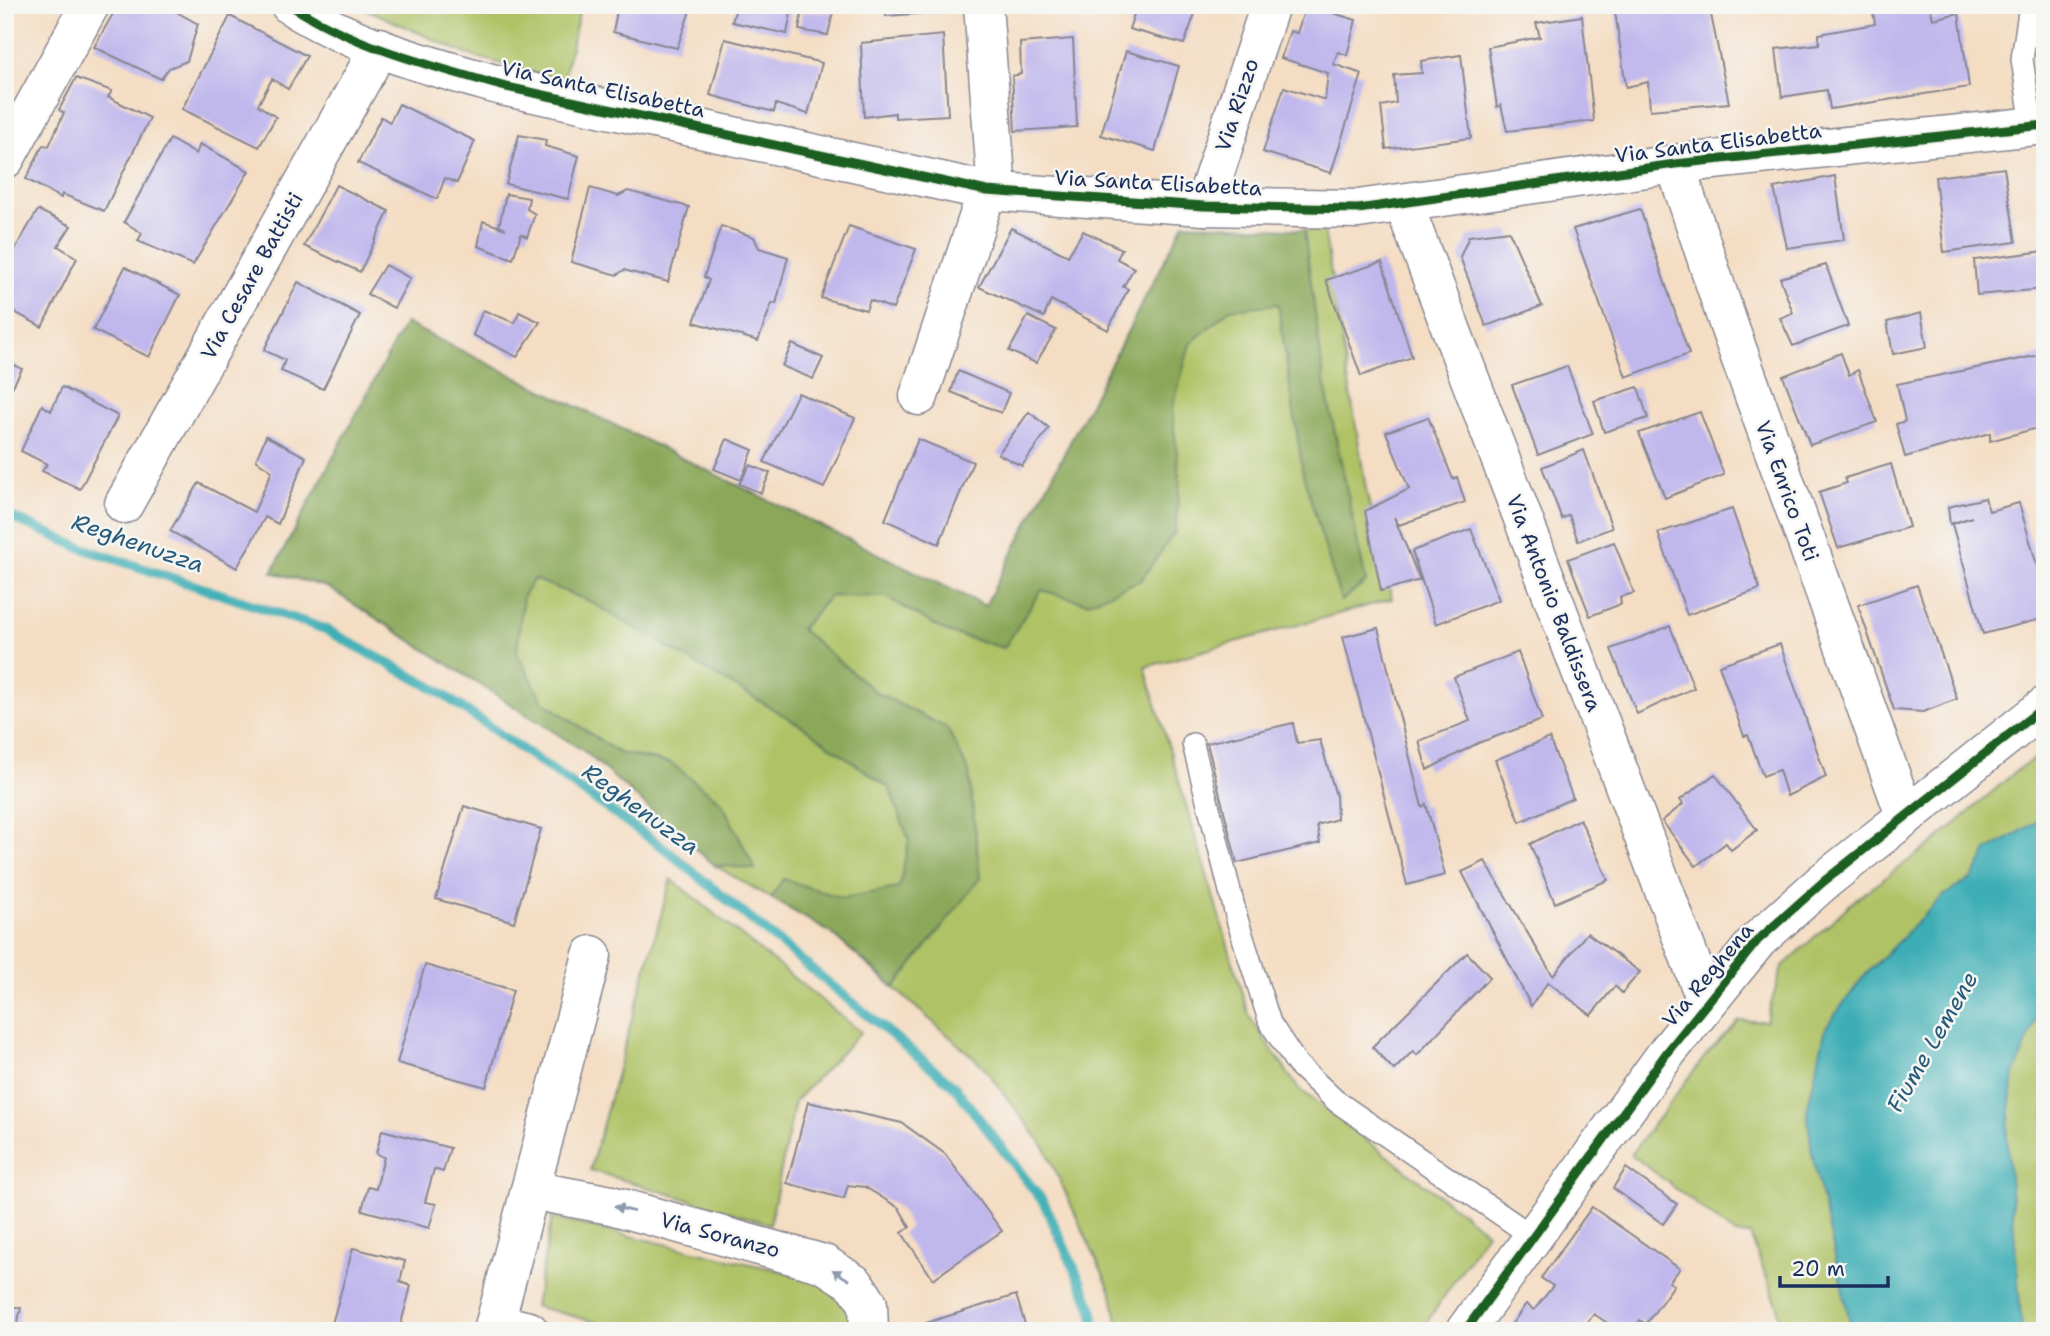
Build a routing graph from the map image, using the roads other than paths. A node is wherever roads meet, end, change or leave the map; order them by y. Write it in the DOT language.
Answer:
graph roads {
  1 [pos="90,5"];
  2 [pos="290,5"];
  3 [pos="983,5"];
  4 [pos="1270,5"];
  5 [pos="2030,5"];
  6 [pos="380,47"];
  7 [pos="2038,125"];
  8 [pos="5,159"];
  9 [pos="1675,164"];
  10 [pos="992,191"];
  11 [pos="1405,205"];
  12 [pos="1204,206"];
  13 [pos="919,396"];
  14 [pos="124,504"];
  15 [pos="2045,706"];
  16 [pos="1193,744"];
  17 [pos="1905,815"];
  18 [pos="592,955"];
  19 [pos="1706,1001"];
  20 [pos="530,1189"];
  21 [pos="1532,1236"];
  22 [pos="506,1328"];
  23 [pos="869,1331"];
  24 [pos="1465,1331"];
  1 -- 8 [label="street"];
  2 -- 6 [label="street, Via Santa Elisabetta"];
  3 -- 10 [label="street"];
  4 -- 12 [label="street, Via Rizzo"];
  5 -- 7 [label="lane"];
  6 -- 10 [label="street, Via Santa Elisabetta"];
  6 -- 14 [label="street, Via Cesare Battisti"];
  7 -- 9 [label="street, Via Santa Elisabetta"];
  9 -- 11 [label="street, Via Santa Elisabetta"];
  9 -- 17 [label="street, Via Enrico Toti"];
  10 -- 12 [label="street, Via Santa Elisabetta"];
  10 -- 13 [label="street"];
  11 -- 12 [label="street, Via Santa Elisabetta"];
  11 -- 19 [label="street, Via Antonio Baldissera"];
  15 -- 17 [label="street, Via Reghena"];
  16 -- 21 [label="lane"];
  17 -- 19 [label="street, Via Reghena"];
  18 -- 20 [label="street"];
  19 -- 21 [label="street, Via Reghena"];
  20 -- 22 [label="street"];
  23 -- 20 [label="street, Via Soranzo, one-way"];
  21 -- 24 [label="street, Via Reghena"];
}
